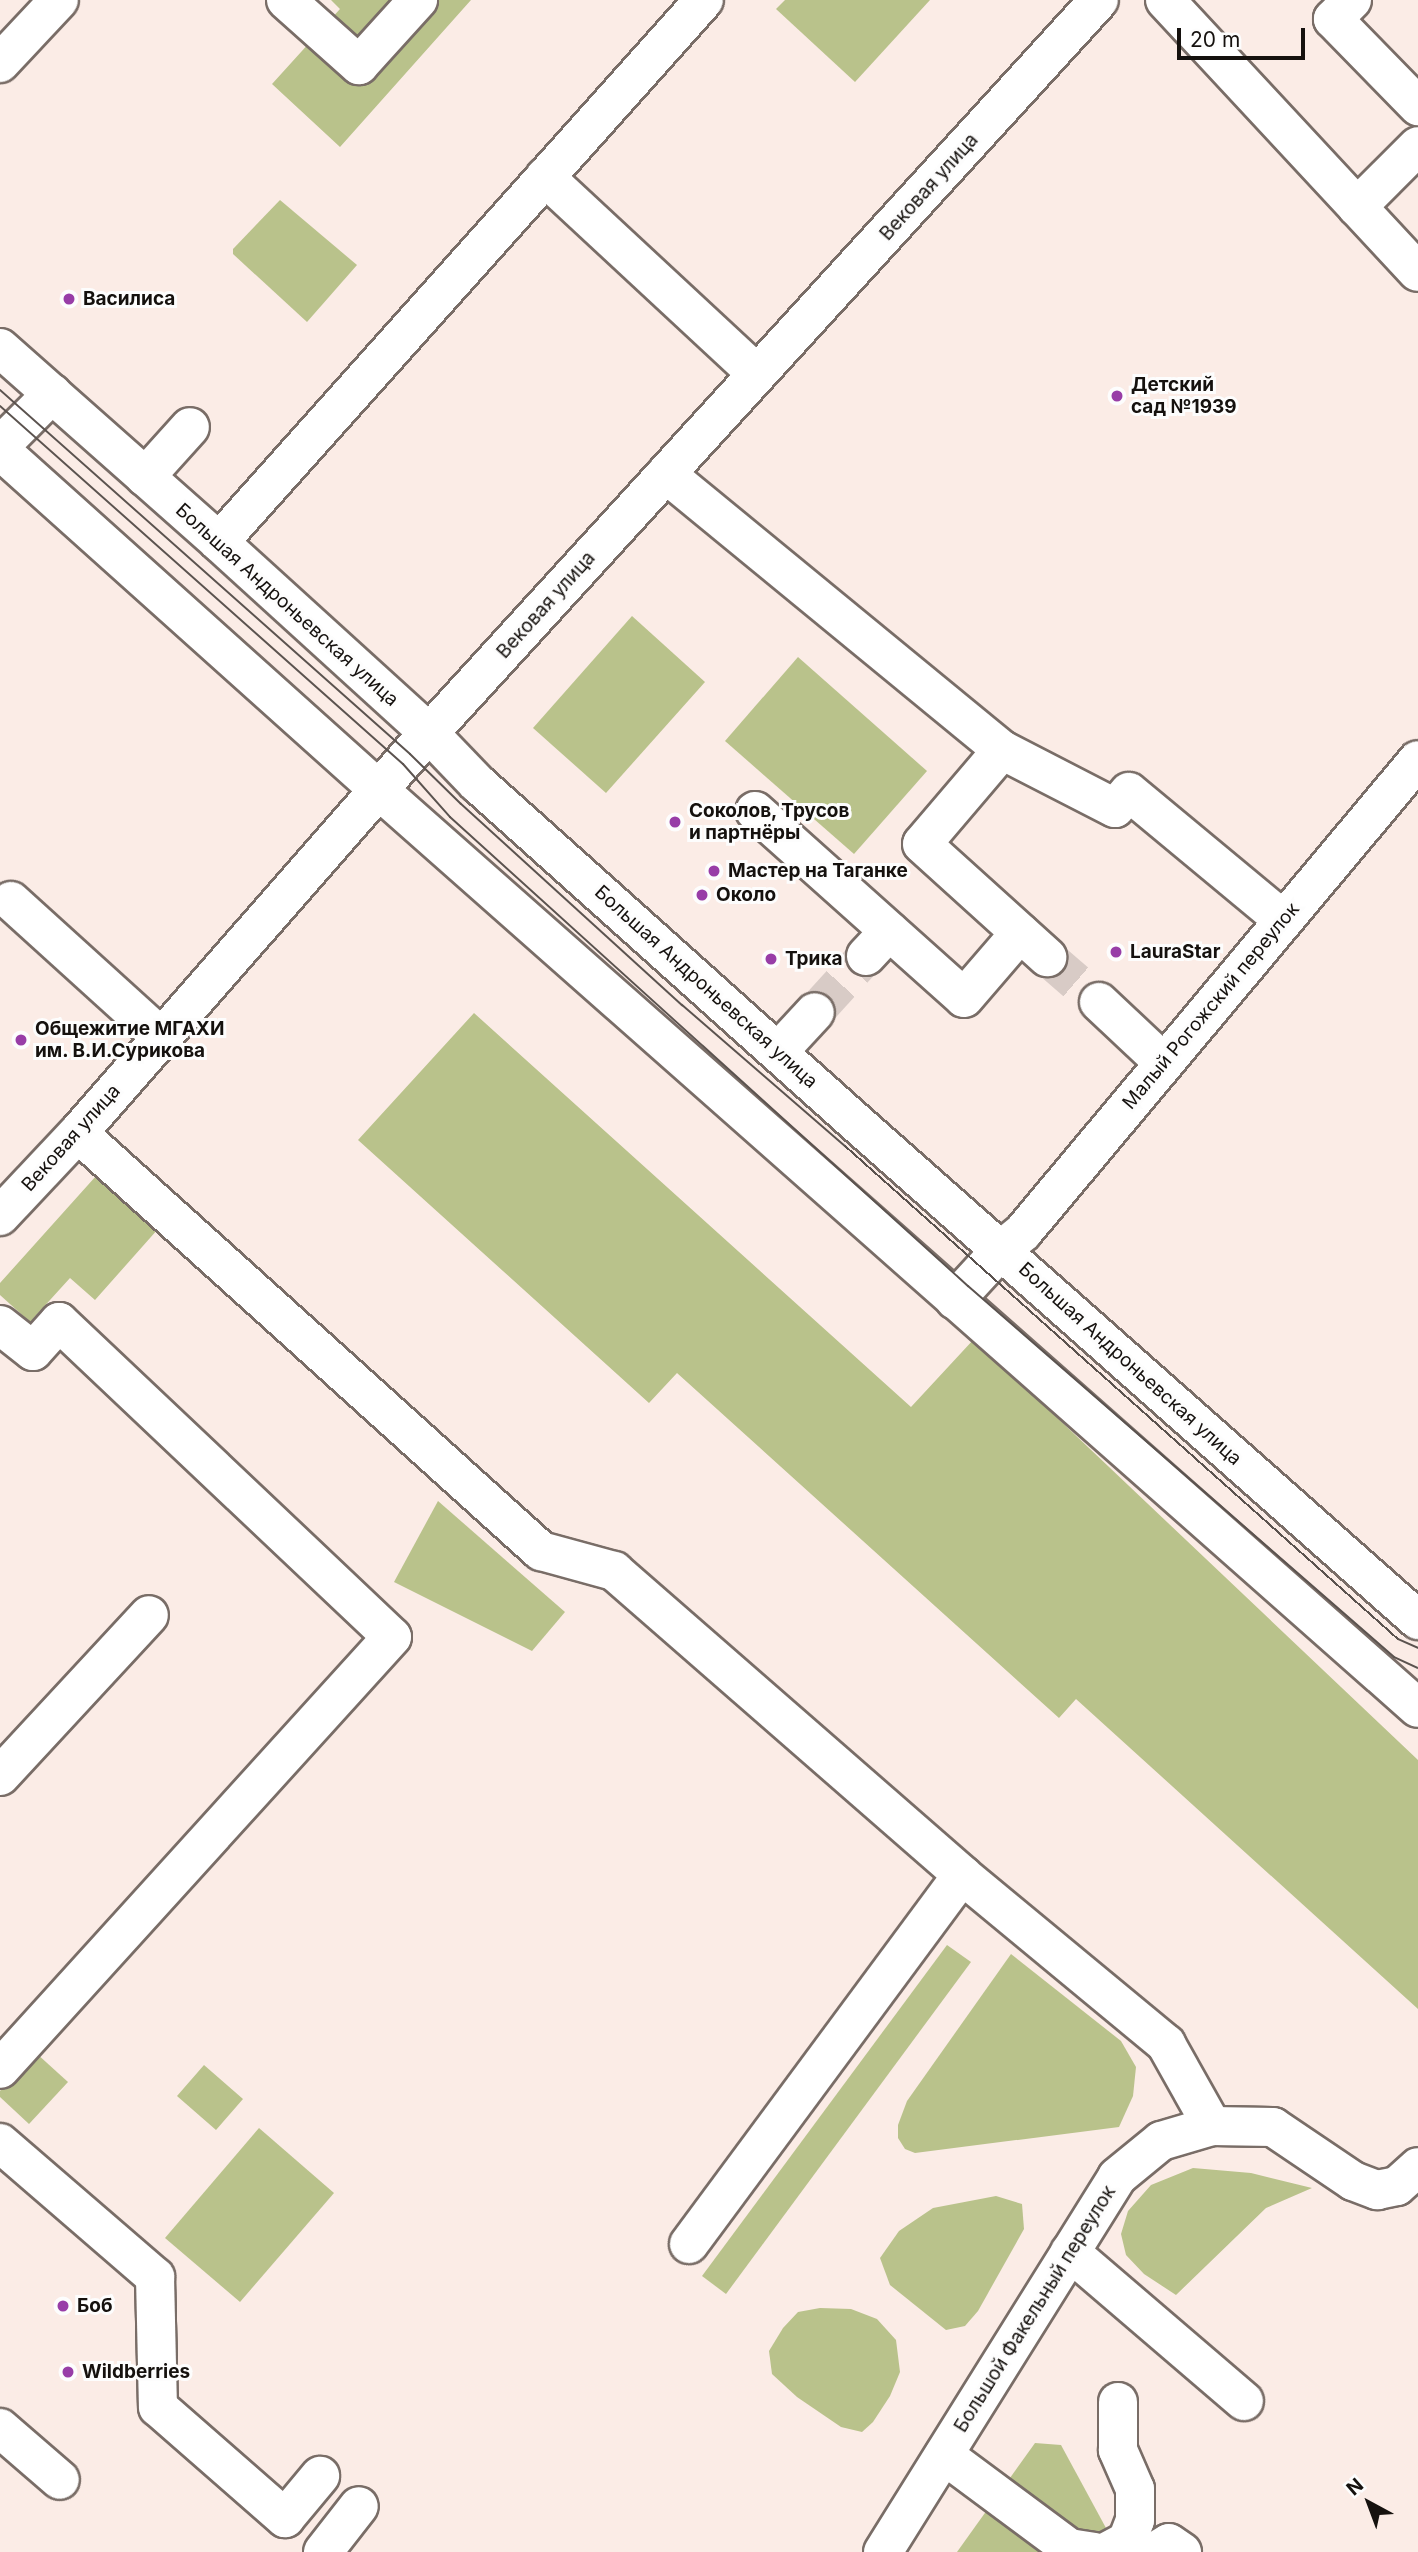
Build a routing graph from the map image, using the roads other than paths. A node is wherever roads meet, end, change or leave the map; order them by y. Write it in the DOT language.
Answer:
graph roads {
  1 [pos="60,0"];
  2 [pos="286,0"];
  3 [pos="418,0"];
  4 [pos="704,0"];
  5 [pos="1099,0"];
  6 [pos="1165,0"];
  7 [pos="1352,0"];
  8 [pos="0,63"];
  9 [pos="1418,106"];
  10 [pos="1418,146"];
  11 [pos="545,177"];
  12 [pos="1357,207"];
  13 [pos="1418,272"];
  14 [pos="0,348"];
  15 [pos="757,374"];
  16 [pos="52,394"];
  17 [pos="190,427"];
  18 [pos="0,448"];
  19 [pos="666,474"];
  20 [pos="145,477"];
  21 [pos="219,542"];
  22 [pos="429,733"];
  23 [pos="1002,750"];
  24 [pos="1418,760"];
  25 [pos="380,790"];
  26 [pos="755,811"];
  27 [pos="11,901"];
  28 [pos="1283,920"];
  29 [pos="1099,1002"];
  30 [pos="815,1012"];
  31 [pos="160,1036"];
  32 [pos="778,1052"];
  33 [pos="1163,1062"];
  34 [pos="78,1133"];
  35 [pos="0,1216"];
  36 [pos="1001,1250"];
  37 [pos="955,1300"];
  38 [pos="0,1325"];
  39 [pos="149,1615"];
  40 [pos="1418,1620"];
  41 [pos="1418,1708"];
  42 [pos="0,1776"];
  43 [pos="962,1875"];
  44 [pos="0,2069"];
  45 [pos="1212,2126"];
  46 [pos="0,2143"];
  47 [pos="1418,2167"];
  48 [pos="689,2244"];
  49 [pos="1070,2252"];
  50 [pos="1244,2401"];
  51 [pos="1118,2402"];
  52 [pos="0,2428"];
  53 [pos="944,2455"];
  54 [pos="320,2476"];
  55 [pos="60,2480"];
  56 [pos="359,2506"];
  57 [pos="1125,2550"];
  58 [pos="323,2552"];
  59 [pos="883,2552"];
  60 [pos="1182,2552"];
  1 -- 8 [label="street"];
  2 -- 3 [label="street"];
  4 -- 11 [label="street"];
  5 -- 15 [label="street, Вековая улица"];
  6 -- 12 [label="street"];
  7 -- 9 [label="street"];
  10 -- 12 [label="street"];
  11 -- 15 [label="street"];
  11 -- 21 [label="street"];
  12 -- 13 [label="street"];
  14 -- 16 [label="street, Большая Андроньевская улица"];
  15 -- 19 [label="street, Вековая улица"];
  16 -- 18 [label="street"];
  16 -- 20 [label="street, Большая Андроньевская улица"];
  17 -- 20 [label="street"];
  18 -- 25 [label="street"];
  19 -- 22 [label="street, Вековая улица"];
  19 -- 23 [label="street"];
  20 -- 21 [label="street, Большая Андроньевская улица"];
  21 -- 22 [label="street, Большая Андроньевская улица"];
  22 -- 25 [label="street, Вековая улица"];
  22 -- 32 [label="street, Большая Андроньевская улица"];
  23 -- 26 [label="street"];
  23 -- 28 [label="street"];
  24 -- 28 [label="street, Малый Рогожский переулок"];
  25 -- 31 [label="street, Вековая улица"];
  25 -- 37 [label="street"];
  27 -- 31 [label="street"];
  28 -- 33 [label="street, Малый Рогожский переулок"];
  29 -- 33 [label="street"];
  30 -- 32 [label="street"];
  31 -- 34 [label="street, Вековая улица"];
  32 -- 36 [label="street, Большая Андроньевская улица"];
  33 -- 36 [label="street, Малый Рогожский переулок"];
  34 -- 35 [label="street, Вековая улица"];
  34 -- 43 [label="street"];
  36 -- 37 [label="street, Малый Рогожский переулок"];
  36 -- 40 [label="street, Большая Андроньевская улица"];
  37 -- 41 [label="street"];
  38 -- 44 [label="street"];
  39 -- 42 [label="street"];
  43 -- 45 [label="street"];
  43 -- 48 [label="street"];
  45 -- 47 [label="street, Большой Факельный переулок"];
  45 -- 49 [label="street, Большой Факельный переулок"];
  46 -- 54 [label="street"];
  49 -- 50 [label="street"];
  49 -- 53 [label="street, Большой Факельный переулок"];
  51 -- 57 [label="street"];
  52 -- 55 [label="street"];
  53 -- 57 [label="street"];
  53 -- 59 [label="street, Большой Факельный переулок"];
  56 -- 58 [label="street"];
  57 -- 60 [label="street"];
}
